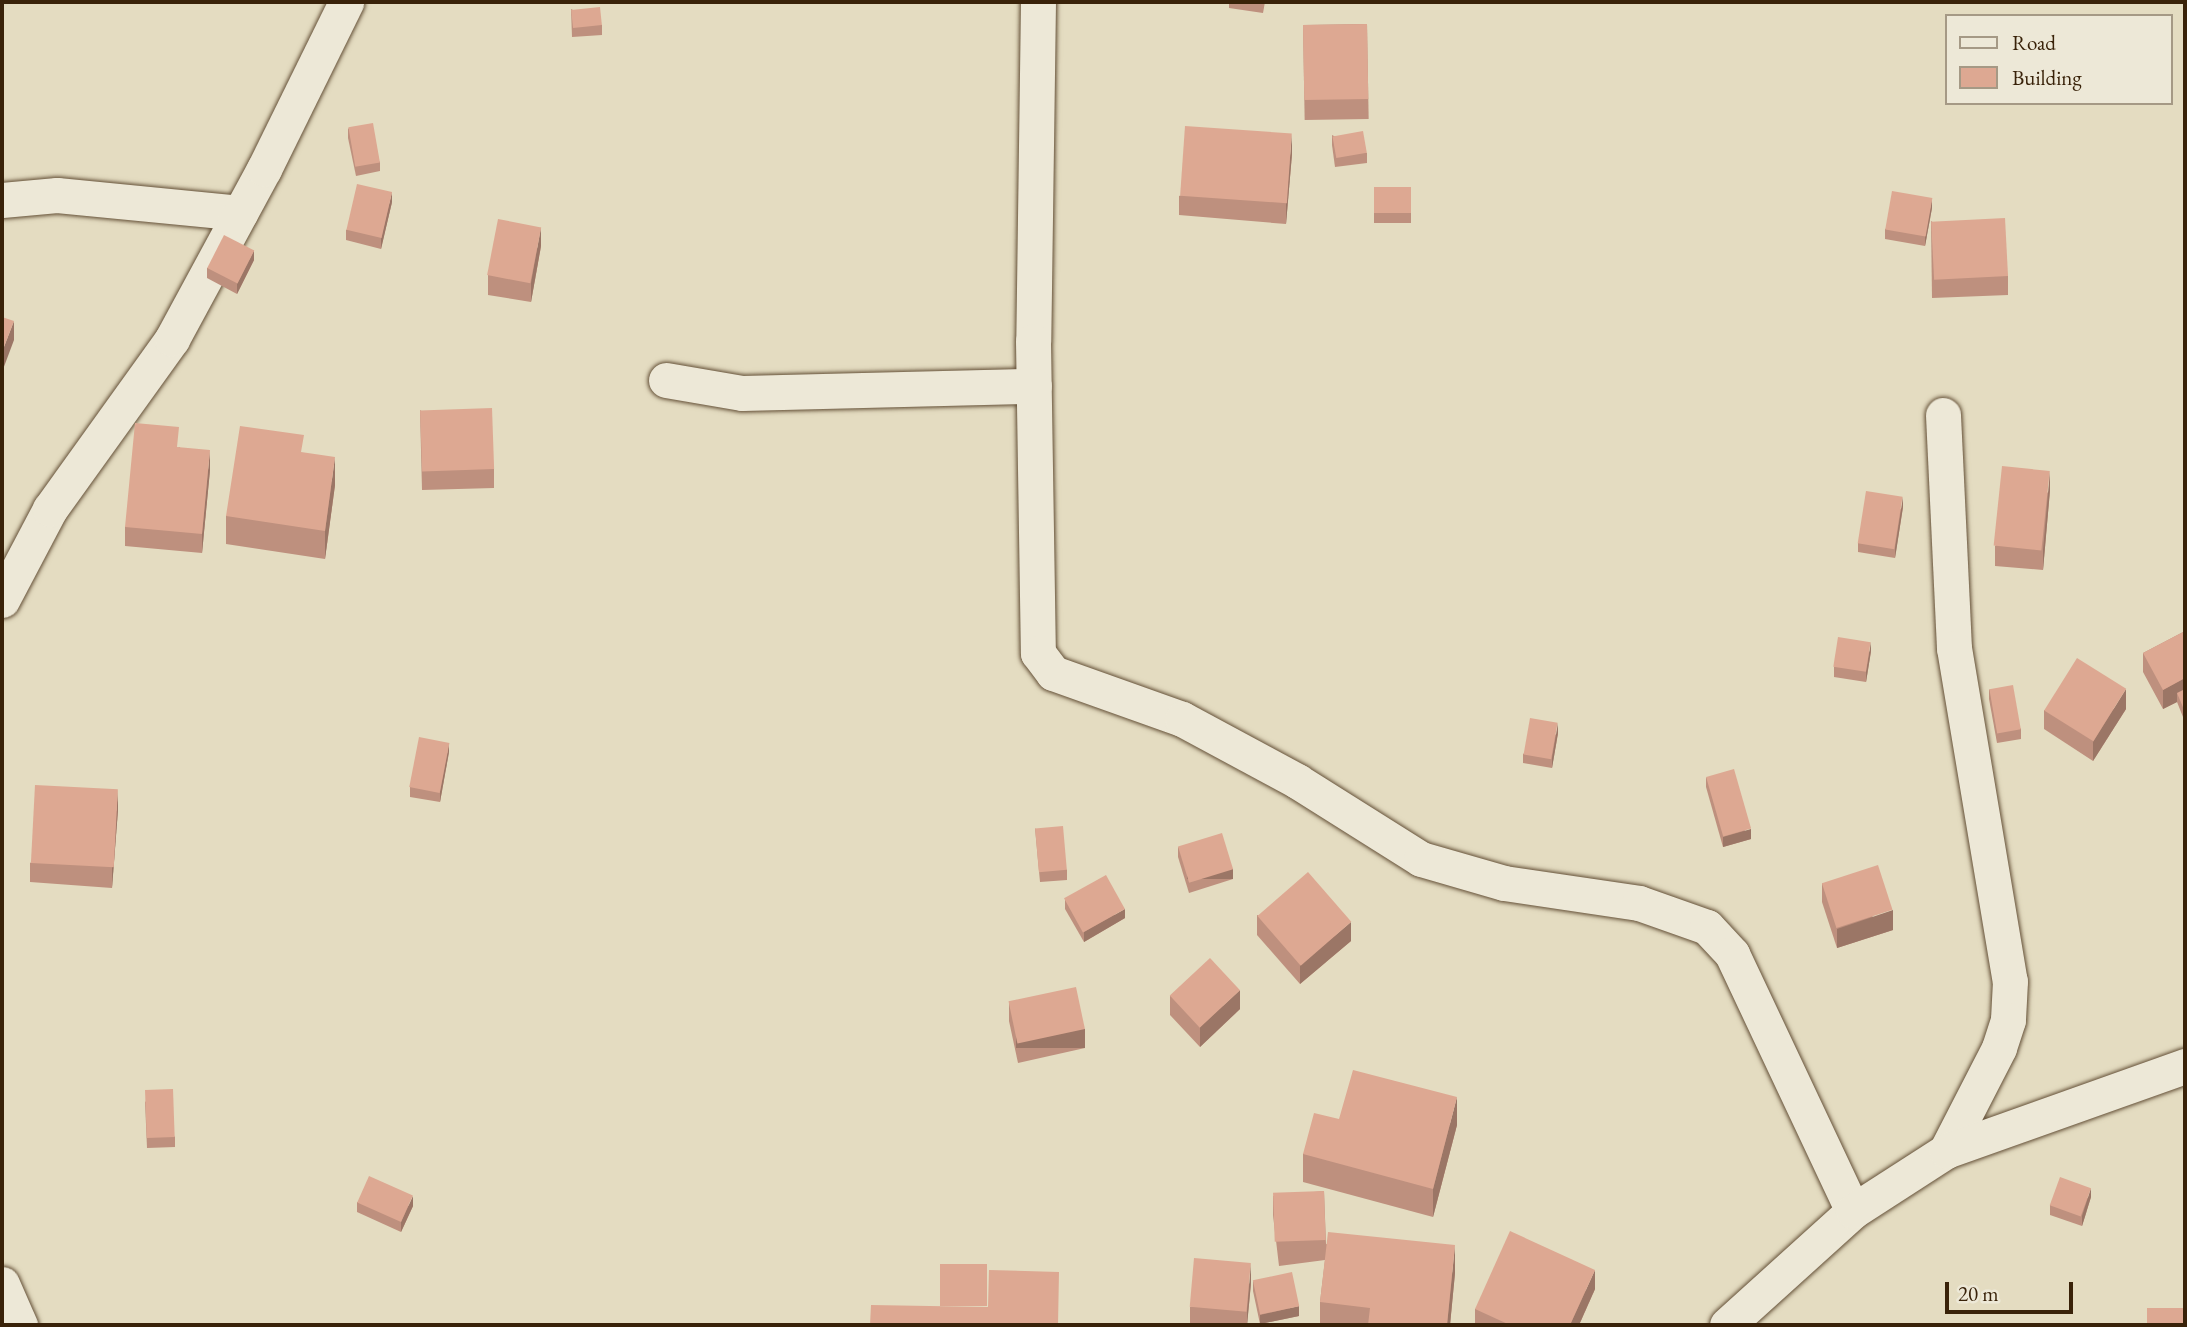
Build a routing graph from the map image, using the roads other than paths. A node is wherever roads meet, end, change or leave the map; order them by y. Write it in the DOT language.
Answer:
graph roads {
  1 [pos="346,2"];
  2 [pos="1038,2"];
  3 [pos="2,200"];
  4 [pos="240,213"];
  5 [pos="666,380"];
  6 [pos="1034,386"];
  7 [pos="1943,415"];
  8 [pos="2,600"];
  9 [pos="2185,1066"];
  10 [pos="1946,1151"];
  11 [pos="1853,1210"];
  12 [pos="2,1284"];
  13 [pos="20,1325"];
  14 [pos="1727,1325"];
  1 -- 4 [label="street"];
  2 -- 6 [label="street"];
  3 -- 4 [label="street"];
  4 -- 8 [label="street"];
  5 -- 6 [label="street"];
  6 -- 11 [label="street"];
  7 -- 10 [label="street"];
  9 -- 10 [label="street"];
  10 -- 11 [label="street"];
  11 -- 14 [label="street"];
  12 -- 13 [label="street"];
}
